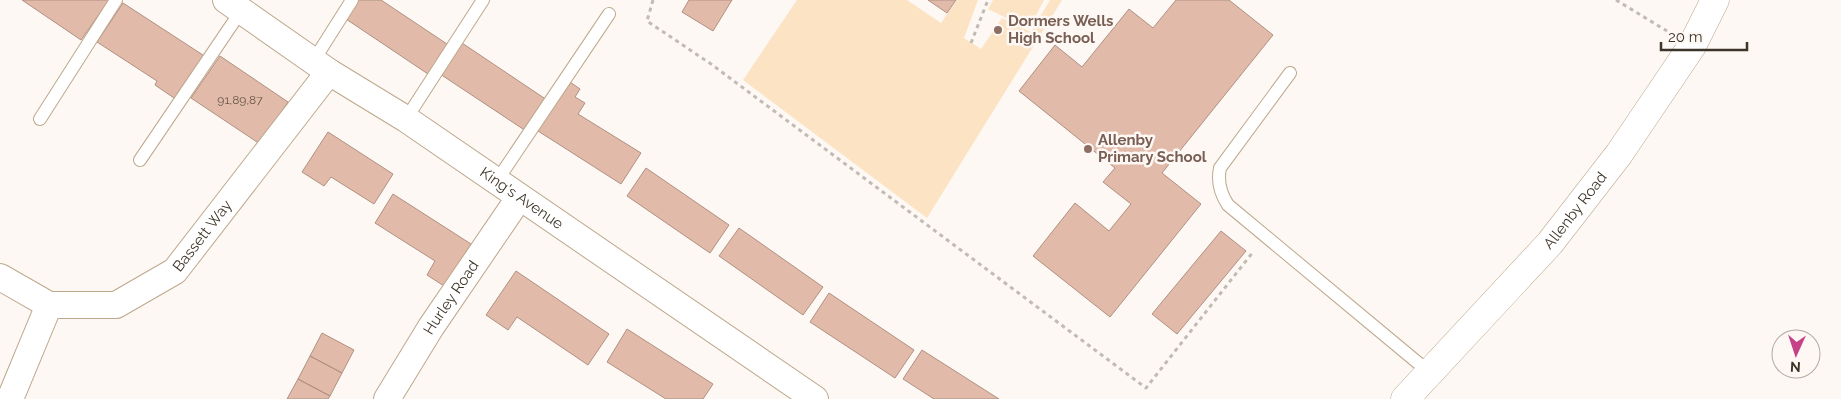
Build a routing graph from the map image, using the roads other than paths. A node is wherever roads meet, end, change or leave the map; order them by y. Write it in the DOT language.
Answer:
graph roads {
  1 [pos="116,0"];
  2 [pos="352,0"];
  3 [pos="483,0"];
  4 [pos="1715,0"];
  5 [pos="233,6"];
  6 [pos="609,14"];
  7 [pos="321,66"];
  8 [pos="1290,73"];
  9 [pos="40,119"];
  10 [pos="406,119"];
  11 [pos="140,160"];
  12 [pos="496,182"];
  13 [pos="519,198"];
  14 [pos="0,277"];
  15 [pos="49,305"];
  16 [pos="1429,372"];
  17 [pos="10,399"];
  18 [pos="386,399"];
  19 [pos="815,399"];
  20 [pos="1405,399"];
  1 -- 9 [label="lane"];
  2 -- 7 [label="lane"];
  3 -- 10 [label="lane"];
  4 -- 16 [label="street, Allenby Road"];
  5 -- 7 [label="street, King's Avenue"];
  5 -- 11 [label="lane"];
  6 -- 12 [label="lane"];
  7 -- 10 [label="street, King's Avenue"];
  7 -- 15 [label="street, Bassett Way"];
  8 -- 16 [label="lane"];
  10 -- 12 [label="street, King's Avenue"];
  12 -- 13 [label="street, King's Avenue"];
  13 -- 18 [label="street, Hurley Road"];
  13 -- 19 [label="street, King's Avenue"];
  14 -- 15 [label="street, Bassett Way"];
  15 -- 17 [label="street"];
  16 -- 20 [label="street, Allenby Road"];
}
